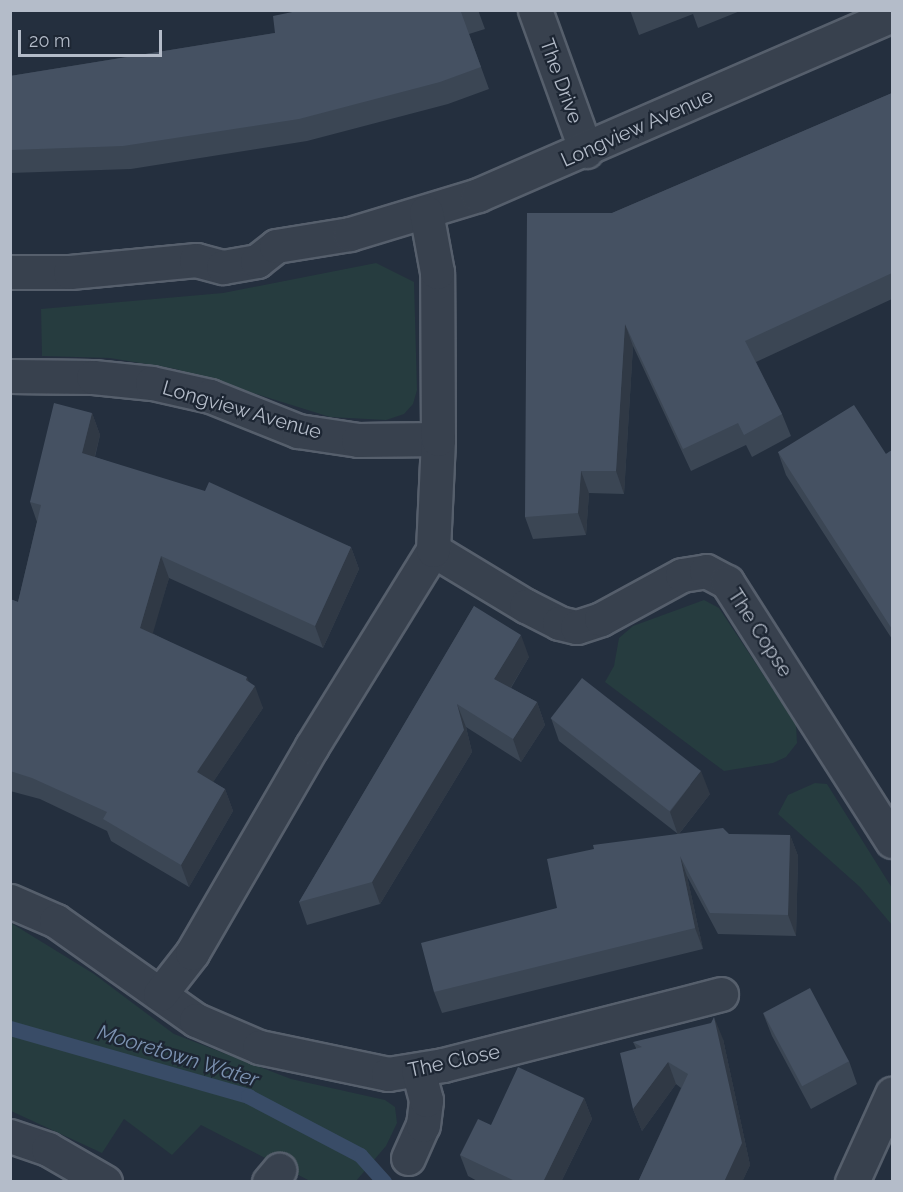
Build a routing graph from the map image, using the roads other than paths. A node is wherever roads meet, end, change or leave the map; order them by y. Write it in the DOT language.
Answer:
graph roads {
  1 [pos="535,10"];
  2 [pos="892,15"];
  3 [pos="586,151"];
  4 [pos="426,212"];
  5 [pos="10,272"];
  6 [pos="10,376"];
  7 [pos="438,439"];
  8 [pos="433,550"];
  9 [pos="892,841"];
  10 [pos="10,901"];
  11 [pos="160,994"];
  12 [pos="721,994"];
  13 [pos="418,1071"];
  14 [pos="892,1094"];
  15 [pos="10,1136"];
  16 [pos="408,1158"];
  17 [pos="105,1182"];
  18 [pos="852,1182"];
  1 -- 3 [label="street, The Drive"];
  2 -- 3 [label="street, Longview Avenue"];
  3 -- 4 [label="street, Longview Avenue"];
  4 -- 5 [label="street, Longview Avenue"];
  4 -- 7 [label="street"];
  6 -- 7 [label="street, Longview Avenue"];
  7 -- 8 [label="street"];
  8 -- 9 [label="street, The Copse"];
  8 -- 11 [label="street"];
  10 -- 11 [label="street, The Close"];
  11 -- 13 [label="street, The Close"];
  12 -- 13 [label="street, The Close"];
  13 -- 16 [label="street"];
  14 -- 18 [label="street"];
  15 -- 17 [label="street"];
}
